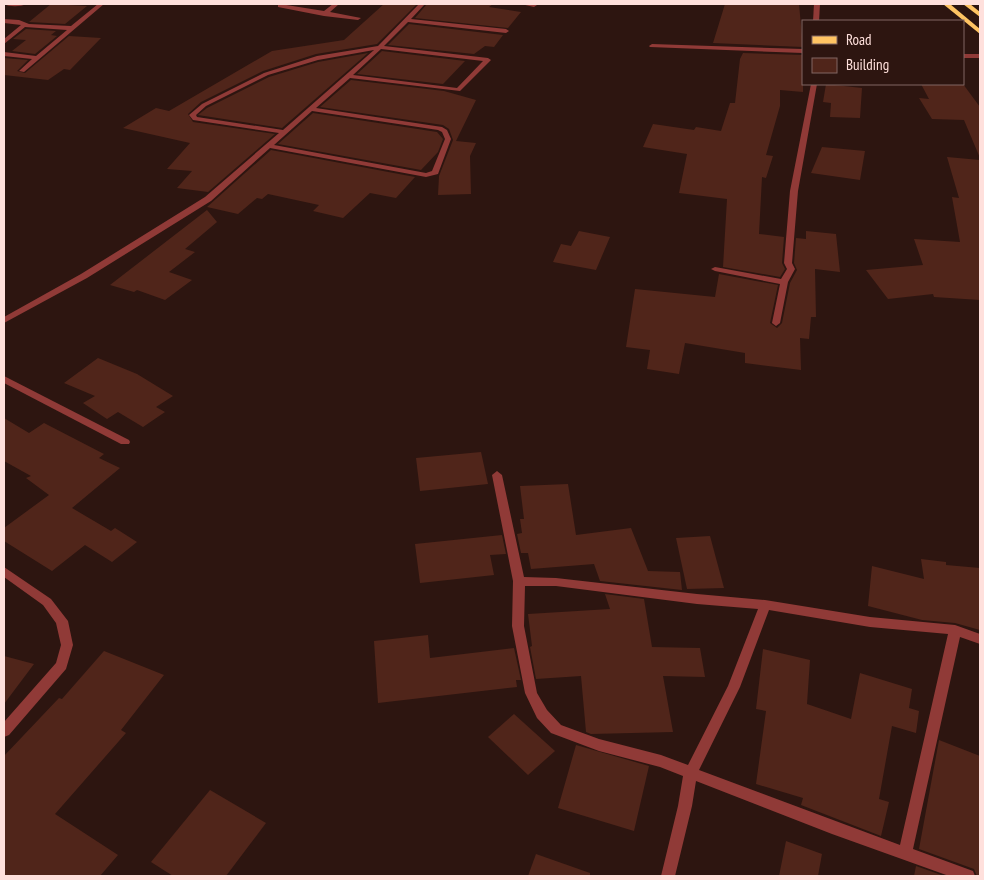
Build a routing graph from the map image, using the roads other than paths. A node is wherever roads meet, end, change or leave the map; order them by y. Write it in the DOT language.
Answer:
graph roads {
  1 [pos="8,4"];
  2 [pos="23,4"];
  3 [pos="101,4"];
  4 [pos="336,4"];
  5 [pos="422,4"];
  6 [pos="524,4"];
  7 [pos="817,4"];
  8 [pos="946,4"];
  9 [pos="966,4"];
  10 [pos="534,5"];
  11 [pos="280,6"];
  12 [pos="324,14"];
  13 [pos="980,15"];
  14 [pos="358,18"];
  15 [pos="406,20"];
  16 [pos="816,20"];
  17 [pos="4,21"];
  18 [pos="24,25"];
  19 [pos="71,28"];
  20 [pos="506,31"];
  21 [pos="980,32"];
  22 [pos="4,42"];
  23 [pos="652,46"];
  24 [pos="380,47"];
  25 [pos="802,51"];
  26 [pos="4,54"];
  27 [pos="964,56"];
  28 [pos="980,56"];
  29 [pos="36,58"];
  30 [pos="22,71"];
  31 [pos="348,76"];
  32 [pos="814,85"];
  33 [pos="311,109"];
  34 [pos="284,132"];
  35 [pos="269,146"];
  36 [pos="715,270"];
  37 [pos="784,282"];
  38 [pos="4,320"];
  39 [pos="776,323"];
  40 [pos="4,379"];
  41 [pos="125,442"];
  42 [pos="497,476"];
  43 [pos="4,571"];
  44 [pos="519,581"];
  45 [pos="765,605"];
  46 [pos="955,630"];
  47 [pos="980,639"];
  48 [pos="6,727"];
  49 [pos="690,774"];
  50 [pos="905,853"];
  51 [pos="668,876"];
  52 [pos="968,876"];
  1 -- 2 [label="street"];
  3 -- 19 [label="street"];
  4 -- 12 [label="street"];
  5 -- 15 [label="street"];
  6 -- 10 [label="street"];
  7 -- 16 [label="street"];
  8 -- 21 [label="main road"];
  9 -- 13 [label="main road"];
  11 -- 12 [label="street"];
  12 -- 14 [label="street"];
  15 -- 20 [label="street"];
  15 -- 24 [label="street"];
  17 -- 18 [label="street"];
  18 -- 19 [label="street"];
  18 -- 22 [label="street"];
  19 -- 29 [label="street"];
  23 -- 25 [label="street"];
  24 -- 31 [label="street"];
  24 -- 31 [label="street"];
  24 -- 34 [label="street"];
  26 -- 29 [label="street"];
  27 -- 28 [label="street"];
  29 -- 30 [label="street"];
  31 -- 33 [label="street"];
  32 -- 37 [label="street"];
  33 -- 34 [label="street"];
  33 -- 35 [label="street"];
  34 -- 35 [label="street"];
  35 -- 38 [label="street"];
  36 -- 37 [label="street"];
  37 -- 39 [label="street"];
  40 -- 41 [label="street"];
  42 -- 44 [label="street"];
  43 -- 48 [label="street"];
  44 -- 45 [label="street"];
  44 -- 49 [label="street"];
  45 -- 46 [label="street"];
  45 -- 49 [label="street"];
  46 -- 47 [label="street"];
  46 -- 50 [label="street"];
  49 -- 50 [label="street"];
  49 -- 51 [label="street"];
  50 -- 52 [label="street"];
}
